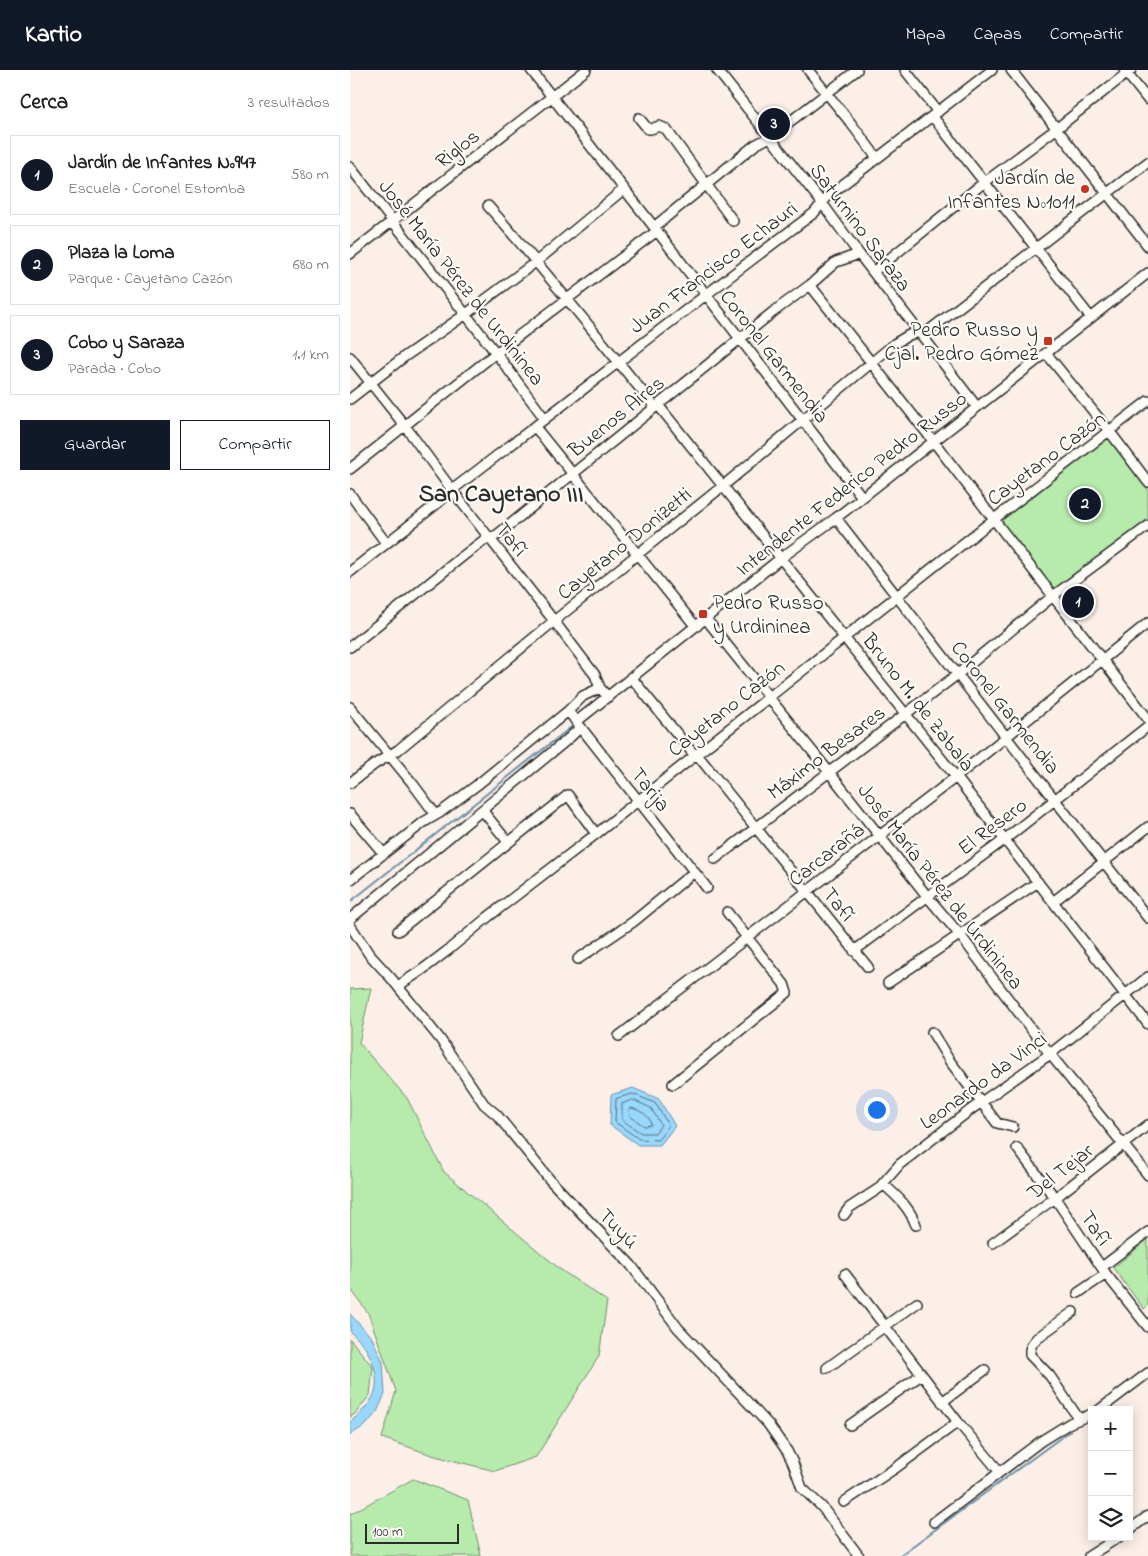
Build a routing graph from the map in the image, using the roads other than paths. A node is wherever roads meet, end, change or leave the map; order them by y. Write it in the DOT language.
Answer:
graph roads {
  1 [pos="531,70"];
  2 [pos="586,70"];
  3 [pos="808,70"];
  4 [pos="857,70"];
  5 [pos="905,70"];
  6 [pos="992,70"];
  7 [pos="1011,70"];
  8 [pos="720,71"];
  9 [pos="1127,71"];
  10 [pos="826,94"];
  11 [pos="551,97"];
  12 [pos="1148,100"];
  13 [pos="936,115"];
  14 [pos="638,118"];
  15 [pos="1056,129"];
  16 [pos="770,137"];
  17 [pos="877,158"];
  18 [pos="1148,162"];
  19 [pos="350,166"];
  20 [pos="707,184"];
  21 [pos="984,184"];
  22 [pos="624,190"];
  23 [pos="1106,194"];
  24 [pos="822,203"];
  25 [pos="488,206"];
  26 [pos="392,220"];
  27 [pos="733,221"];
  28 [pos="656,229"];
  29 [pos="1148,246"];
  30 [pos="1036,248"];
  31 [pos="352,249"];
  32 [pos="859,254"];
  33 [pos="537,261"];
  34 [pos="873,272"];
  35 [pos="1148,273"];
  36 [pos="810,284"];
  37 [pos="705,295"];
  38 [pos="567,300"];
  39 [pos="466,314"];
  40 [pos="1091,318"];
  41 [pos="921,334"];
  42 [pos="740,340"];
  43 [pos="496,353"];
  44 [pos="1046,353"];
  45 [pos="350,356"];
  46 [pos="618,361"];
  47 [pos="871,362"];
  48 [pos="371,384"];
  49 [pos="350,400"];
  50 [pos="1148,401"];
  51 [pos="657,406"];
  52 [pos="977,407"];
  53 [pos="545,419"];
  54 [pos="802,419"];
  55 [pos="405,426"];
  56 [pos="536,427"];
  57 [pos="1110,432"];
  58 [pos="934,442"];
  59 [pos="350,470"];
  60 [pos="572,474"];
  61 [pos="1148,482"];
  62 [pos="723,486"];
  63 [pos="452,490"];
  64 [pos="350,494"];
  65 [pos="862,497"];
  66 [pos="836,518"];
  67 [pos="993,520"];
  68 [pos="1148,526"];
  69 [pos="489,538"];
  70 [pos="386,543"];
  71 [pos="637,555"];
  72 [pos="781,558"];
  73 [pos="350,572"];
  74 [pos="898,595"];
  75 [pos="1053,596"];
  76 [pos="706,619"];
  77 [pos="554,621"];
  78 [pos="1148,623"];
  79 [pos="696,626"];
  80 [pos="844,637"];
  81 [pos="350,647"];
  82 [pos="1102,660"];
  83 [pos="958,674"];
  84 [pos="631,677"];
  85 [pos="600,688"];
  86 [pos="608,697"];
  87 [pos="769,697"];
  88 [pos="350,707"];
  89 [pos="568,711"];
  90 [pos="905,714"];
  91 [pos="1148,719"];
  92 [pos="579,725"];
  93 [pos="1148,726"];
  94 [pos="1006,736"];
  95 [pos="696,754"];
  96 [pos="390,756"];
  97 [pos="829,772"];
  98 [pos="956,777"];
  99 [pos="350,784"];
  100 [pos="638,800"];
  101 [pos="1054,800"];
  102 [pos="482,810"];
  103 [pos="350,814"];
  104 [pos="436,816"];
  105 [pos="755,827"];
  106 [pos="1148,827"];
  107 [pos="596,834"];
  108 [pos="879,835"];
  109 [pos="1004,840"];
  110 [pos="508,842"];
  111 [pos="384,854"];
  112 [pos="715,858"];
  113 [pos="1103,862"];
  114 [pos="694,872"];
  115 [pos="350,880"];
  116 [pos="1038,882"];
  117 [pos="707,888"];
  118 [pos="806,891"];
  119 [pos="927,896"];
  120 [pos="1053,902"];
  121 [pos="727,912"];
  122 [pos="1148,918"];
  123 [pos="350,919"];
  124 [pos="350,925"];
  125 [pos="398,930"];
  126 [pos="960,935"];
  127 [pos="747,937"];
  128 [pos="854,951"];
  129 [pos="578,959"];
  130 [pos="868,967"];
  131 [pos="1148,977"];
  132 [pos="888,983"];
  133 [pos="398,986"];
  134 [pos="1126,994"];
  135 [pos="1148,1024"];
  136 [pos="932,1032"];
  137 [pos="619,1036"];
  138 [pos="1050,1054"];
  139 [pos="673,1084"];
  140 [pos="981,1102"];
  141 [pos="1148,1125"];
  142 [pos="1013,1127"];
  143 [pos="1124,1144"];
  144 [pos="1017,1148"];
  145 [pos="1148,1175"];
  146 [pos="883,1184"];
  147 [pos="1055,1198"];
  148 [pos="844,1215"];
  149 [pos="916,1225"];
  150 [pos="1148,1232"];
  151 [pos="993,1243"];
  152 [pos="1104,1270"];
  153 [pos="845,1274"];
  154 [pos="1078,1293"];
  155 [pos="917,1303"];
  156 [pos="1073,1312"];
  157 [pos="884,1326"];
  158 [pos="1148,1327"];
  159 [pos="827,1368"];
  160 [pos="986,1370"];
  161 [pos="1148,1373"];
  162 [pos="921,1375"];
  163 [pos="942,1402"];
  164 [pos="1104,1406"];
  165 [pos="1088,1416"];
  166 [pos="1079,1420"];
  167 [pos="958,1422"];
  168 [pos="850,1425"];
  169 [pos="999,1471"];
  170 [pos="844,1502"];
  171 [pos="1147,1518"];
  172 [pos="934,1522"];
  173 [pos="1133,1527"];
  174 [pos="1113,1541"];
  175 [pos="859,1556"];
  176 [pos="1089,1556"];
  1 -- 11 [label="street, Coronel Garmendia"];
  2 -- 11 [label="street, Riglos"];
  3 -- 10 [label="street"];
  4 -- 10 [label="street"];
  5 -- 13 [label="street"];
  6 -- 13 [label="street, Juan Francisco Echauri"];
  7 -- 15 [label="street"];
  8 -- 16 [label="street, Saturnino Saraza"];
  9 -- 12 [label="street"];
  9 -- 15 [label="street"];
  10 -- 16 [label="street"];
  10 -- 17 [label="street"];
  11 -- 22 [label="street, Coronel Garmendia"];
  11 -- 26 [label="street, Riglos"];
  13 -- 17 [label="street, Juan Francisco Echauri"];
  13 -- 21 [label="street"];
  14 -- 20 [label="street"];
  15 -- 21 [label="street"];
  15 -- 23 [label="street"];
  16 -- 20 [label="street"];
  16 -- 24 [label="street, Saturnino Saraza"];
  17 -- 24 [label="street, Juan Francisco Echauri"];
  18 -- 23 [label="street, Cayetano Donizetti"];
  19 -- 26 [label="street, José María Pérez de Urdininea"];
  20 -- 27 [label="street"];
  20 -- 28 [label="street"];
  21 -- 30 [label="street"];
  21 -- 34 [label="street"];
  22 -- 28 [label="street, Coronel Garmendia"];
  22 -- 33 [label="street"];
  23 -- 29 [label="street"];
  23 -- 30 [label="street, Cayetano Donizetti"];
  24 -- 32 [label="street, Saturnino Saraza"];
  24 -- 37 [label="street, Juan Francisco Echauri"];
  25 -- 33 [label="street"];
  26 -- 31 [label="street, Riglos"];
  26 -- 39 [label="street, José María Pérez de Urdininea"];
  28 -- 37 [label="street, Coronel Garmendia"];
  28 -- 38 [label="street"];
  30 -- 40 [label="street"];
  30 -- 41 [label="street, Cayetano Donizetti"];
  32 -- 34 [label="street, Saturnino Saraza"];
  32 -- 36 [label="street, Buenos Aires"];
  33 -- 38 [label="street"];
  33 -- 39 [label="street"];
  34 -- 41 [label="street, Saturnino Saraza"];
  35 -- 40 [label="street, Intendente Federico Pedro Russo"];
  36 -- 42 [label="street, Buenos Aires"];
  36 -- 47 [label="street"];
  37 -- 42 [label="street, Coronel Garmendia"];
  37 -- 46 [label="street, Juan Francisco Echauri"];
  38 -- 43 [label="street"];
  38 -- 46 [label="street"];
  39 -- 43 [label="street, José María Pérez de Urdininea"];
  39 -- 48 [label="street"];
  40 -- 44 [label="street, Intendente Federico Pedro Russo"];
  41 -- 47 [label="street, Cayetano Donizetti"];
  41 -- 52 [label="street, Saturnino Saraza"];
  42 -- 51 [label="street, Buenos Aires"];
  42 -- 54 [label="street, Coronel Garmendia"];
  43 -- 53 [label="street, José María Pérez de Urdininea"];
  43 -- 55 [label="street"];
  44 -- 52 [label="street, Intendente Federico Pedro Russo"];
  44 -- 57 [label="street"];
  45 -- 48 [label="street, Tafí"];
  46 -- 51 [label="street"];
  46 -- 53 [label="street, Juan Francisco Echauri"];
  47 -- 54 [label="street, Cayetano Donizetti"];
  47 -- 58 [label="street"];
  48 -- 49 [label="street"];
  48 -- 55 [label="street, Tafí"];
  50 -- 57 [label="street, Cayetano Cazón"];
  51 -- 60 [label="street, Buenos Aires"];
  51 -- 62 [label="street, Bruno M. de Zabala"];
  52 -- 58 [label="street, Intendente Federico Pedro Russo"];
  53 -- 56 [label="street, Juan Francisco Echauri"];
  54 -- 62 [label="street, Cayetano Donizetti"];
  54 -- 65 [label="street, Coronel Garmendia"];
  55 -- 59 [label="street"];
  55 -- 63 [label="street, Tafí"];
  56 -- 60 [label="street"];
  56 -- 63 [label="street, Juan Francisco Echauri"];
  57 -- 61 [label="street"];
  57 -- 67 [label="street, Cayetano Cazón"];
  58 -- 65 [label="street, Intendente Federico Pedro Russo"];
  58 -- 67 [label="street"];
  60 -- 69 [label="street, Buenos Aires"];
  60 -- 71 [label="street"];
  62 -- 71 [label="street, Cayetano Donizetti"];
  62 -- 72 [label="street, Bruno M. de Zabala"];
  63 -- 69 [label="street, Tafí"];
  63 -- 70 [label="street, Juan Francisco Echauri"];
  64 -- 70 [label="street"];
  65 -- 66 [label="street, Intendente Federico Pedro Russo"];
  66 -- 72 [label="street, Intendente Federico Pedro Russo"];
  66 -- 74 [label="street, Coronel Garmendia"];
  67 -- 74 [label="street, Cayetano Cazón"];
  67 -- 75 [label="street"];
  68 -- 75 [label="street, Máximo Besares"];
  69 -- 77 [label="street, Tafí"];
  69 -- 81 [label="street, Buenos Aires"];
  70 -- 73 [label="street, Juan Francisco Echauri"];
  71 -- 77 [label="street, Cayetano Donizetti"];
  71 -- 79 [label="street"];
  72 -- 76 [label="street, Intendente Federico Pedro Russo"];
  72 -- 80 [label="street, Bruno M. de Zabala"];
  74 -- 80 [label="street, Cayetano Cazón"];
  74 -- 83 [label="street, Coronel Garmendia"];
  75 -- 82 [label="street"];
  75 -- 83 [label="street, Máximo Besares"];
  76 -- 79 [label="street, Intendente Federico Pedro Russo"];
  76 -- 87 [label="street, José María Pérez de Urdininea"];
  77 -- 85 [label="street, Tafí"];
  77 -- 96 [label="street, Cayetano Donizetti"];
  78 -- 82 [label="street, Carcarañá"];
  79 -- 84 [label="street, Intendente Federico Pedro Russo"];
  80 -- 87 [label="street, Cayetano Cazón"];
  80 -- 90 [label="street, Bruno M. de Zabala"];
  82 -- 91 [label="street"];
  82 -- 94 [label="street, Carcarañá"];
  83 -- 90 [label="street, Máximo Besares"];
  83 -- 94 [label="street, Coronel Garmendia"];
  84 -- 86 [label="street, Intendente Federico Pedro Russo"];
  84 -- 95 [label="street, Tafí"];
  85 -- 86 [label="street, Tafí"];
  85 -- 89 [label="street"];
  86 -- 92 [label="street, Intendente Federico Pedro Russo"];
  87 -- 95 [label="street, Cayetano Cazón"];
  87 -- 97 [label="street, José María Pérez de Urdininea"];
  88 -- 96 [label="street"];
  89 -- 92 [label="street, Tarija"];
  89 -- 104 [label="street"];
  90 -- 97 [label="street, Máximo Besares"];
  90 -- 98 [label="street, Bruno M. de Zabala"];
  92 -- 100 [label="street, Tarija"];
  92 -- 102 [label="street, Intendente Federico Pedro Russo"];
  93 -- 101 [label="street, El Resero"];
  94 -- 98 [label="street, Carcarañá"];
  94 -- 101 [label="street, Coronel Garmendia"];
  95 -- 100 [label="street, Cayetano Cazón"];
  95 -- 105 [label="street, Tafí"];
  96 -- 99 [label="street, Cayetano Donizetti"];
  96 -- 104 [label="street"];
  97 -- 105 [label="street, Máximo Besares"];
  97 -- 108 [label="street, José María Pérez de Urdininea"];
  98 -- 108 [label="street, Carcarañá"];
  98 -- 109 [label="street, Bruno M. de Zabala"];
  100 -- 107 [label="street, Cayetano Cazón"];
  100 -- 114 [label="street, Tarija"];
  101 -- 109 [label="street, El Resero"];
  101 -- 113 [label="street, Coronel Garmendia"];
  102 -- 110 [label="street"];
  102 -- 123 [label="street, Intendente Federico Pedro Russo"];
  103 -- 111 [label="street"];
  104 -- 111 [label="street"];
  105 -- 112 [label="street, Máximo Besares"];
  105 -- 118 [label="street, Tafí"];
  106 -- 113 [label="street"];
  107 -- 110 [label="street"];
  107 -- 133 [label="street, Cayetano Cazón"];
  108 -- 118 [label="street, Carcarañá"];
  108 -- 119 [label="street, José María Pérez de Urdininea"];
  109 -- 116 [label="street, Bruno M. de Zabala"];
  109 -- 119 [label="street, El Resero"];
  110 -- 125 [label="street"];
  111 -- 115 [label="street"];
  113 -- 120 [label="street"];
  113 -- 122 [label="street, Coronel Garmendia"];
  114 -- 117 [label="street, Tarija"];
  114 -- 129 [label="street"];
  116 -- 120 [label="street, Bruno M. de Zabala"];
  116 -- 126 [label="street"];
  118 -- 127 [label="street, Carcarañá"];
  118 -- 128 [label="street, Tafí"];
  119 -- 126 [label="street, José María Pérez de Urdininea"];
  119 -- 128 [label="street, El Resero"];
  120 -- 134 [label="street, Bruno M. de Zabala"];
  121 -- 127 [label="street"];
  124 -- 133 [label="street, Tuyú"];
  126 -- 132 [label="street"];
  126 -- 138 [label="street, José María Pérez de Urdininea"];
  127 -- 137 [label="street, Carcarañá"];
  127 -- 139 [label="street"];
  128 -- 130 [label="street, Tafí"];
  131 -- 134 [label="street, Leonardo da Vinci"];
  133 -- 175 [label="street, Tuyú"];
  134 -- 135 [label="street, Bruno M. de Zabala"];
  134 -- 138 [label="street, Leonardo da Vinci"];
  136 -- 140 [label="street"];
  138 -- 140 [label="street, Leonardo da Vinci"];
  138 -- 143 [label="street, José María Pérez de Urdininea"];
  140 -- 142 [label="street"];
  140 -- 146 [label="street, Leonardo da Vinci"];
  141 -- 143 [label="street, Del Tejar"];
  143 -- 145 [label="street, José María Pérez de Urdininea"];
  143 -- 147 [label="street, Del Tejar"];
  144 -- 147 [label="street, Tafí"];
  146 -- 148 [label="street, Leonardo da Vinci"];
  146 -- 149 [label="street"];
  147 -- 151 [label="street, Del Tejar"];
  147 -- 152 [label="street, Tafí"];
  150 -- 152 [label="street"];
  152 -- 154 [label="street"];
  152 -- 158 [label="street, Tafí"];
  153 -- 157 [label="street"];
  155 -- 157 [label="street"];
  156 -- 166 [label="street"];
  157 -- 159 [label="street"];
  157 -- 162 [label="street"];
  160 -- 163 [label="street"];
  161 -- 164 [label="street"];
  162 -- 163 [label="street"];
  162 -- 168 [label="street"];
  163 -- 167 [label="street"];
  165 -- 166 [label="street"];
  166 -- 169 [label="street"];
  167 -- 169 [label="street"];
  167 -- 170 [label="street"];
  169 -- 172 [label="street"];
  171 -- 173 [label="street"];
  174 -- 176 [label="street"];
}
